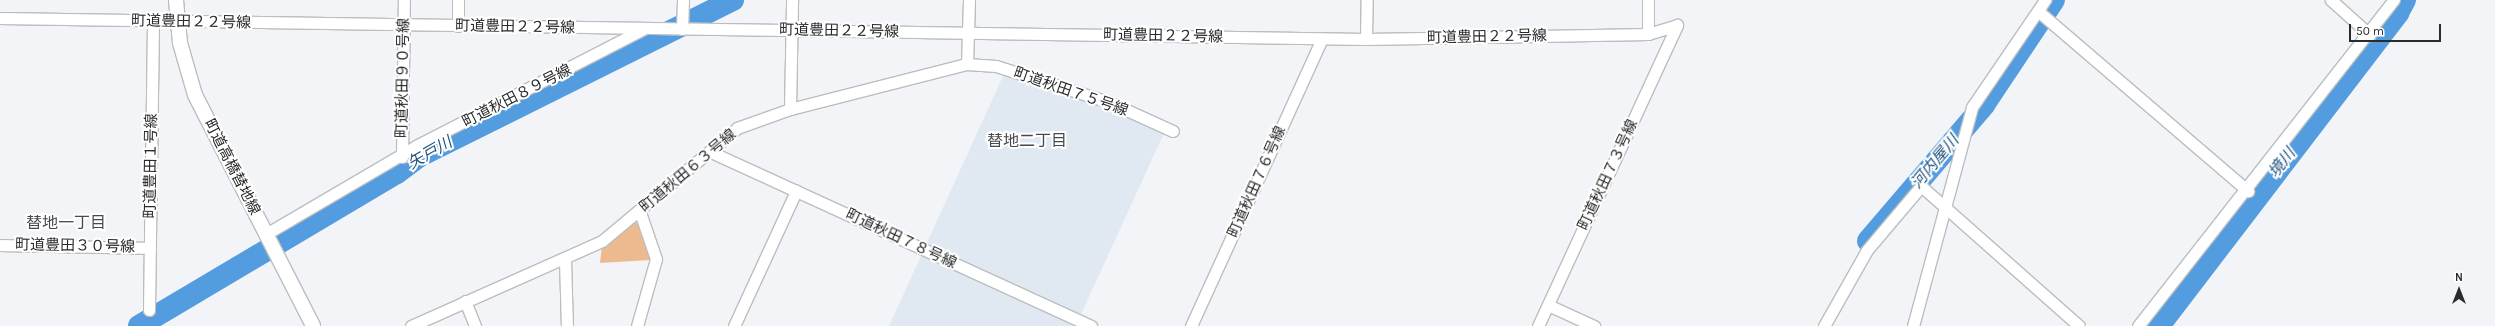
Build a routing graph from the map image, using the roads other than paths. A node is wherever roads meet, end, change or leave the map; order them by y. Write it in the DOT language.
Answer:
graph roads {
  1 [pos="176,0"];
  2 [pos="404,0"];
  3 [pos="458,0"];
  4 [pos="683,0"];
  5 [pos="792,0"];
  6 [pos="969,0"];
  7 [pos="1367,0"];
  8 [pos="1648,0"];
  9 [pos="2045,0"];
  10 [pos="2331,0"];
  11 [pos="2394,0"];
  12 [pos="2038,10"];
  13 [pos="0,18"];
  14 [pos="153,22"];
  15 [pos="177,22"];
  16 [pos="403,25"];
  17 [pos="1677,25"];
  18 [pos="458,26"];
  19 [pos="644,29"];
  20 [pos="682,29"];
  21 [pos="791,30"];
  22 [pos="969,32"];
  23 [pos="1648,34"];
  24 [pos="2370,34"];
  25 [pos="1322,38"];
  26 [pos="1366,39"];
  27 [pos="968,64"];
  28 [pos="790,109"];
  29 [pos="1173,131"];
  30 [pos="711,152"];
  31 [pos="402,157"];
  32 [pos="796,191"];
  33 [pos="2248,191"];
  34 [pos="1946,209"];
  35 [pos="640,212"];
  36 [pos="266,234"];
  37 [pos="0,244"];
  38 [pos="150,248"];
  39 [pos="565,260"];
  40 [pos="465,301"];
  41 [pos="1548,305"];
  42 [pos="149,310"];
  43 [pos="313,326"];
  44 [pos="411,326"];
  45 [pos="475,326"];
  46 [pos="567,326"];
  47 [pos="637,326"];
  48 [pos="734,326"];
  49 [pos="1091,326"];
  50 [pos="1191,326"];
  51 [pos="1538,326"];
  52 [pos="1594,326"];
  53 [pos="1824,326"];
  54 [pos="1913,326"];
  55 [pos="2079,326"];
  56 [pos="2138,326"];
  1 -- 15 [label="street, 町道高橋替地線"];
  2 -- 16 [label="street, 町道秋田９０号線"];
  3 -- 18 [label="street"];
  4 -- 20 [label="street"];
  5 -- 21 [label="street"];
  6 -- 22 [label="street"];
  7 -- 26 [label="street"];
  8 -- 23 [label="street"];
  9 -- 12 [label="street"];
  10 -- 24 [label="street"];
  11 -- 24 [label="street"];
  12 -- 33 [label="street"];
  12 -- 34 [label="street"];
  13 -- 14 [label="street, 町道豊田２２号線"];
  14 -- 15 [label="street, 町道豊田２２号線"];
  14 -- 38 [label="street, 町道豊田１号線"];
  15 -- 16 [label="street, 町道豊田２２号線"];
  15 -- 36 [label="street, 町道高橋替地線"];
  16 -- 18 [label="street, 町道豊田２２号線"];
  16 -- 31 [label="street, 町道秋田９０号線"];
  17 -- 23 [label="street, 町道豊田２２号線"];
  17 -- 41 [label="street, 町道秋田７３号線"];
  18 -- 19 [label="street, 町道豊田２２号線"];
  19 -- 20 [label="street, 町道豊田２２号線"];
  19 -- 31 [label="street, 町道秋田８９号線"];
  20 -- 21 [label="street, 町道豊田２２号線"];
  21 -- 22 [label="street, 町道豊田２２号線"];
  21 -- 28 [label="street"];
  22 -- 25 [label="street, 町道豊田２２号線"];
  22 -- 27 [label="street"];
  23 -- 26 [label="street, 町道豊田２２号線"];
  24 -- 33 [label="street"];
  25 -- 26 [label="street, 町道豊田２２号線"];
  25 -- 50 [label="street, 町道秋田７６号線"];
  27 -- 28 [label="street, 町道秋田６３号線"];
  27 -- 29 [label="street, 町道秋田７５号線"];
  28 -- 30 [label="street, 町道秋田６３号線"];
  30 -- 32 [label="street, 町道秋田７８号線"];
  30 -- 35 [label="street, 町道秋田６３号線"];
  31 -- 36 [label="street, 町道秋田８９号線"];
  32 -- 48 [label="street"];
  32 -- 49 [label="street, 町道秋田７８号線"];
  33 -- 56 [label="street"];
  34 -- 53 [label="street"];
  34 -- 54 [label="street"];
  34 -- 55 [label="street"];
  35 -- 39 [label="street, 町道秋田６３号線"];
  35 -- 47 [label="street"];
  36 -- 43 [label="street, 町道高橋替地線"];
  37 -- 38 [label="street, 町道豊田３０号線"];
  38 -- 42 [label="street, 町道豊田１号線"];
  39 -- 40 [label="street, 町道秋田６３号線"];
  39 -- 46 [label="street"];
  40 -- 44 [label="street, 町道秋田６３号線"];
  40 -- 45 [label="street"];
  41 -- 51 [label="street, 町道秋田７３号線"];
  41 -- 52 [label="street"];
}
